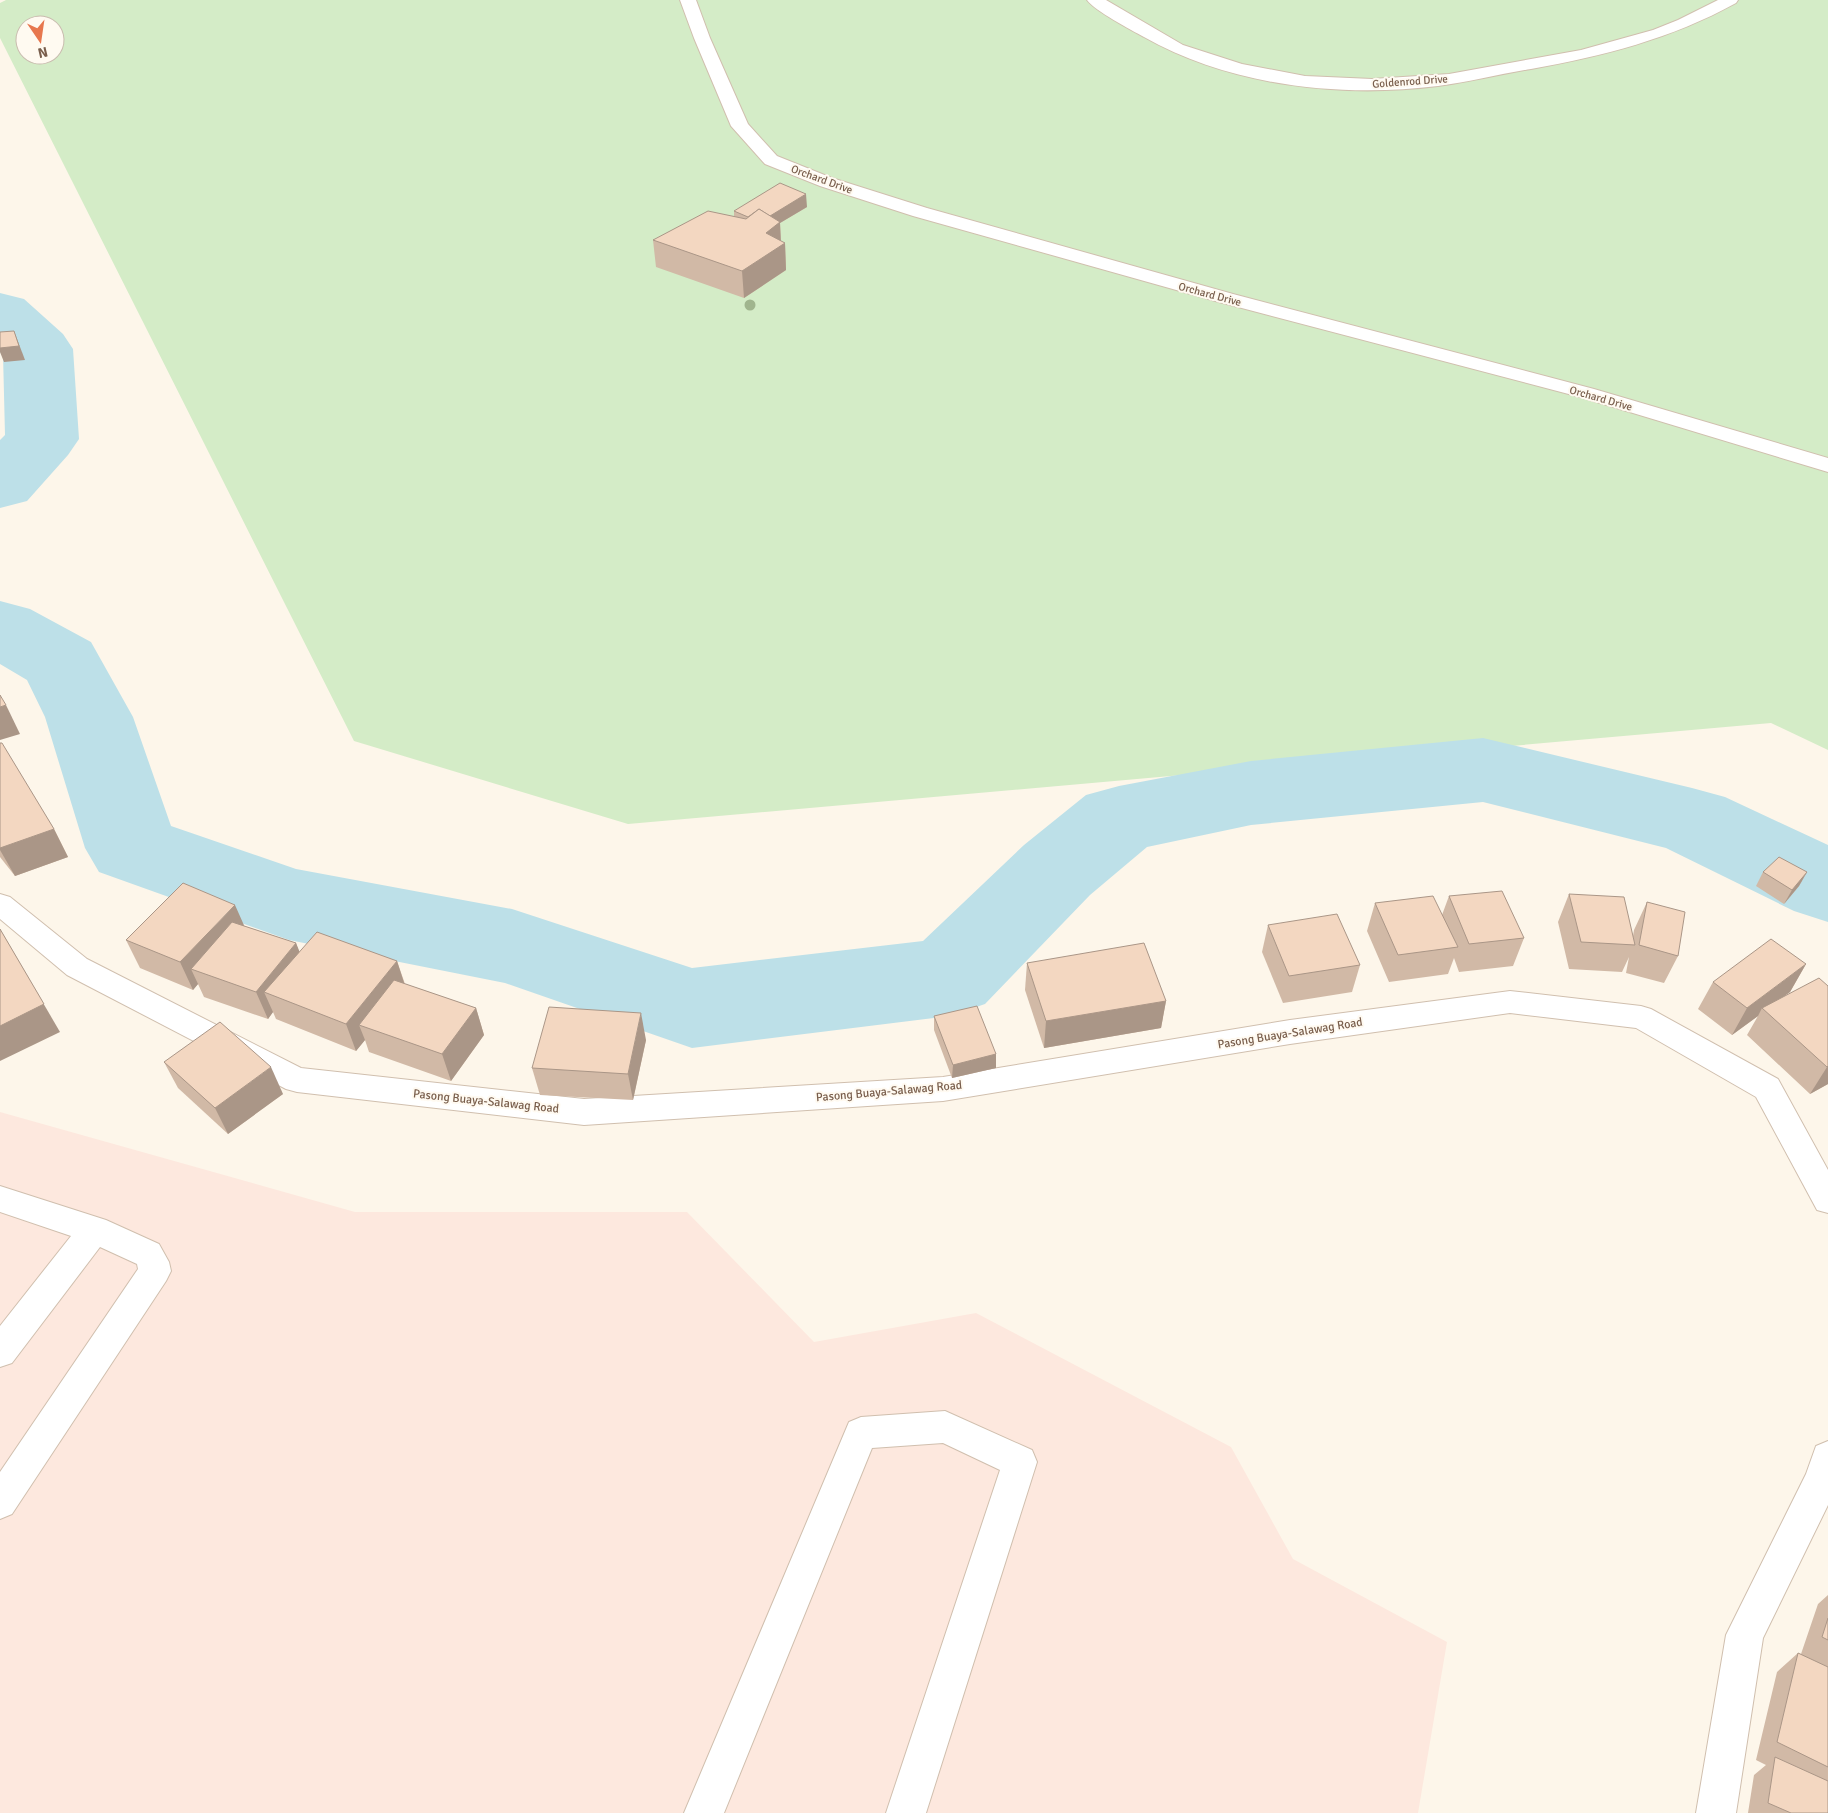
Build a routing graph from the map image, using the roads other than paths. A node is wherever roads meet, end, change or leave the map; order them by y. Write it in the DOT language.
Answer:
graph roads {
  1 [pos="688,0"];
  2 [pos="1095,0"];
  3 [pos="1730,0"];
  4 [pos="1828,465"];
  5 [pos="0,904"];
  6 [pos="0,1199"];
  7 [pos="1828,1200"];
  8 [pos="95,1230"];
  9 [pos="0,1352"];
  10 [pos="1828,1458"];
  11 [pos="0,1502"];
  12 [pos="704,1813"];
  13 [pos="906,1813"];
  14 [pos="1716,1813"];
  1 -- 4 [label="street, Orchard Drive"];
  2 -- 3 [label="street, Goldenrod Drive"];
  5 -- 7 [label="street, Pasong Buaya-Salawag Road"];
  6 -- 8 [label="street"];
  8 -- 9 [label="street"];
  8 -- 11 [label="street"];
  10 -- 14 [label="street"];
  12 -- 13 [label="street"];
}
